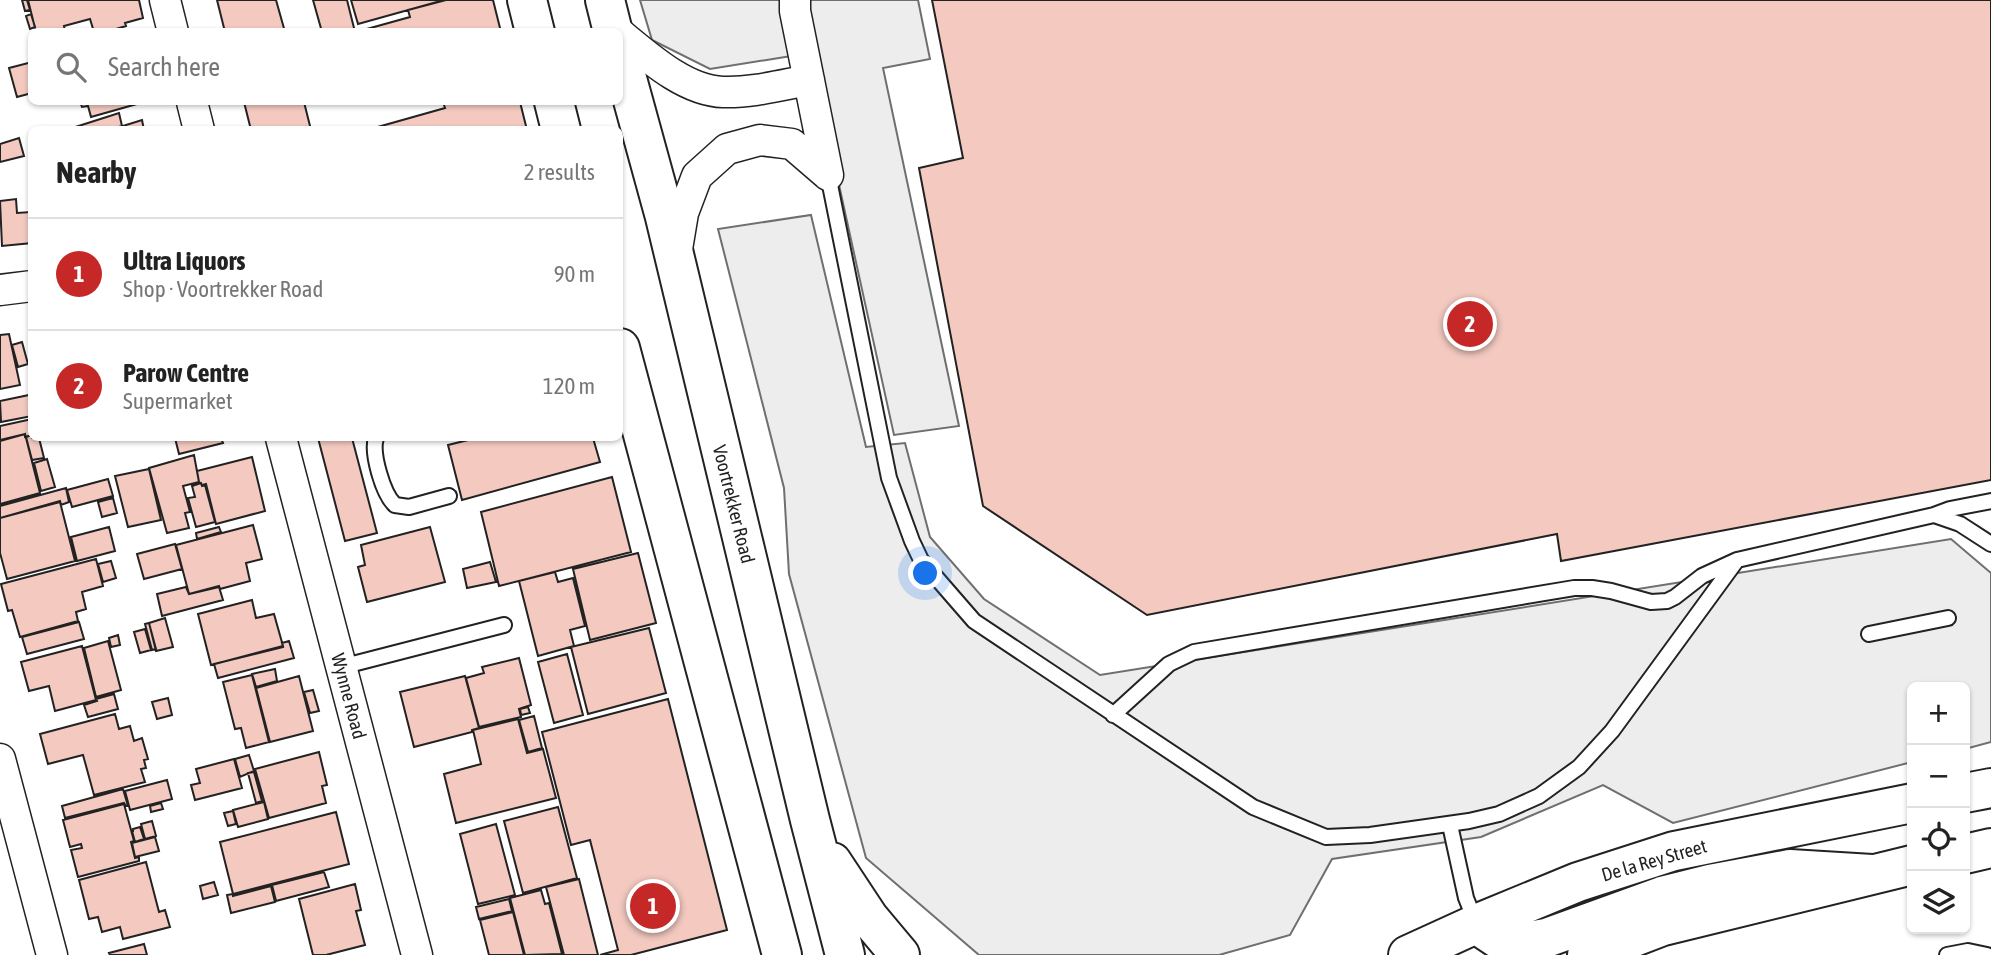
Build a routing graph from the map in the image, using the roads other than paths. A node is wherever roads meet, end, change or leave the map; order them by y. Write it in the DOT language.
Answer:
graph roads {
  1 [pos="165,0"];
  2 [pos="527,0"];
  3 [pos="795,0"];
  4 [pos="172,28"];
  5 [pos="535,28"];
  6 [pos="800,32"];
  7 [pos="623,37"];
  8 [pos="623,64"];
  9 [pos="809,80"];
  10 [pos="754,90"];
  11 [pos="193,105"];
  12 [pos="555,105"];
  13 [pos="198,126"];
  14 [pos="560,126"];
  15 [pos="828,175"];
  16 [pos="676,261"];
  17 [pos="28,286"];
  18 [pos="0,290"];
  19 [pos="623,359"];
  20 [pos="282,441"];
  21 [pos="376,441"];
  22 [pos="449,496"];
  23 [pos="1991,501"];
  24 [pos="1934,515"];
  25 [pos="1991,544"];
  26 [pos="1737,560"];
  27 [pos="1948,618"];
  28 [pos="504,625"];
  29 [pos="1869,634"];
  30 [pos="341,667"];
  31 [pos="1113,715"];
  32 [pos="0,759"];
  33 [pos="1991,788"];
  34 [pos="1970,792"];
  35 [pos="1907,804"];
  36 [pos="810,820"];
  37 [pos="1450,825"];
  38 [pos="1991,848"];
  39 [pos="1970,853"];
  40 [pos="1907,866"];
  41 [pos="1872,874"];
  42 [pos="1476,924"];
  43 [pos="52,955"];
  44 [pos="417,955"];
  45 [pos="782,955"];
  46 [pos="845,955"];
  47 [pos="900,955"];
  48 [pos="1408,955"];
  49 [pos="1587,955"];
  50 [pos="1947,955"];
  51 [pos="1987,955"];
  1 -- 4 [label="street"];
  2 -- 5 [label="main road"];
  3 -- 6 [label="street"];
  6 -- 9 [label="street"];
  6 -- 10 [label="street"];
  7 -- 10 [label="street"];
  8 -- 16 [label="main road, Voortrekker Road"];
  9 -- 10 [label="street"];
  9 -- 15 [label="street"];
  11 -- 13 [label="street"];
  12 -- 14 [label="main road"];
  15 -- 16 [label="street"];
  15 -- 31 [label="lane"];
  16 -- 36 [label="main road, Voortrekker Road"];
  17 -- 18 [label="street"];
  19 -- 45 [label="main road"];
  20 -- 30 [label="street, Wynne Road"];
  21 -- 22 [label="lane"];
  23 -- 24 [label="lane"];
  24 -- 25 [label="lane"];
  24 -- 26 [label="lane"];
  26 -- 31 [label="lane"];
  26 -- 37 [label="lane"];
  27 -- 29 [label="lane"];
  28 -- 30 [label="lane"];
  30 -- 44 [label="street, Wynne Road"];
  31 -- 37 [label="lane"];
  32 -- 43 [label="street"];
  33 -- 34 [label="main road"];
  35 -- 42 [label="main road, De la Rey Street"];
  36 -- 46 [label="main road, Voortrekker Road"];
  36 -- 47 [label="main road"];
  37 -- 42 [label="lane"];
  38 -- 39 [label="main road"];
  40 -- 41 [label="main road"];
  41 -- 42 [label="main road"];
  41 -- 49 [label="main road"];
  42 -- 48 [label="main road, De la Rey Street"];
  50 -- 51 [label="lane"];
}
